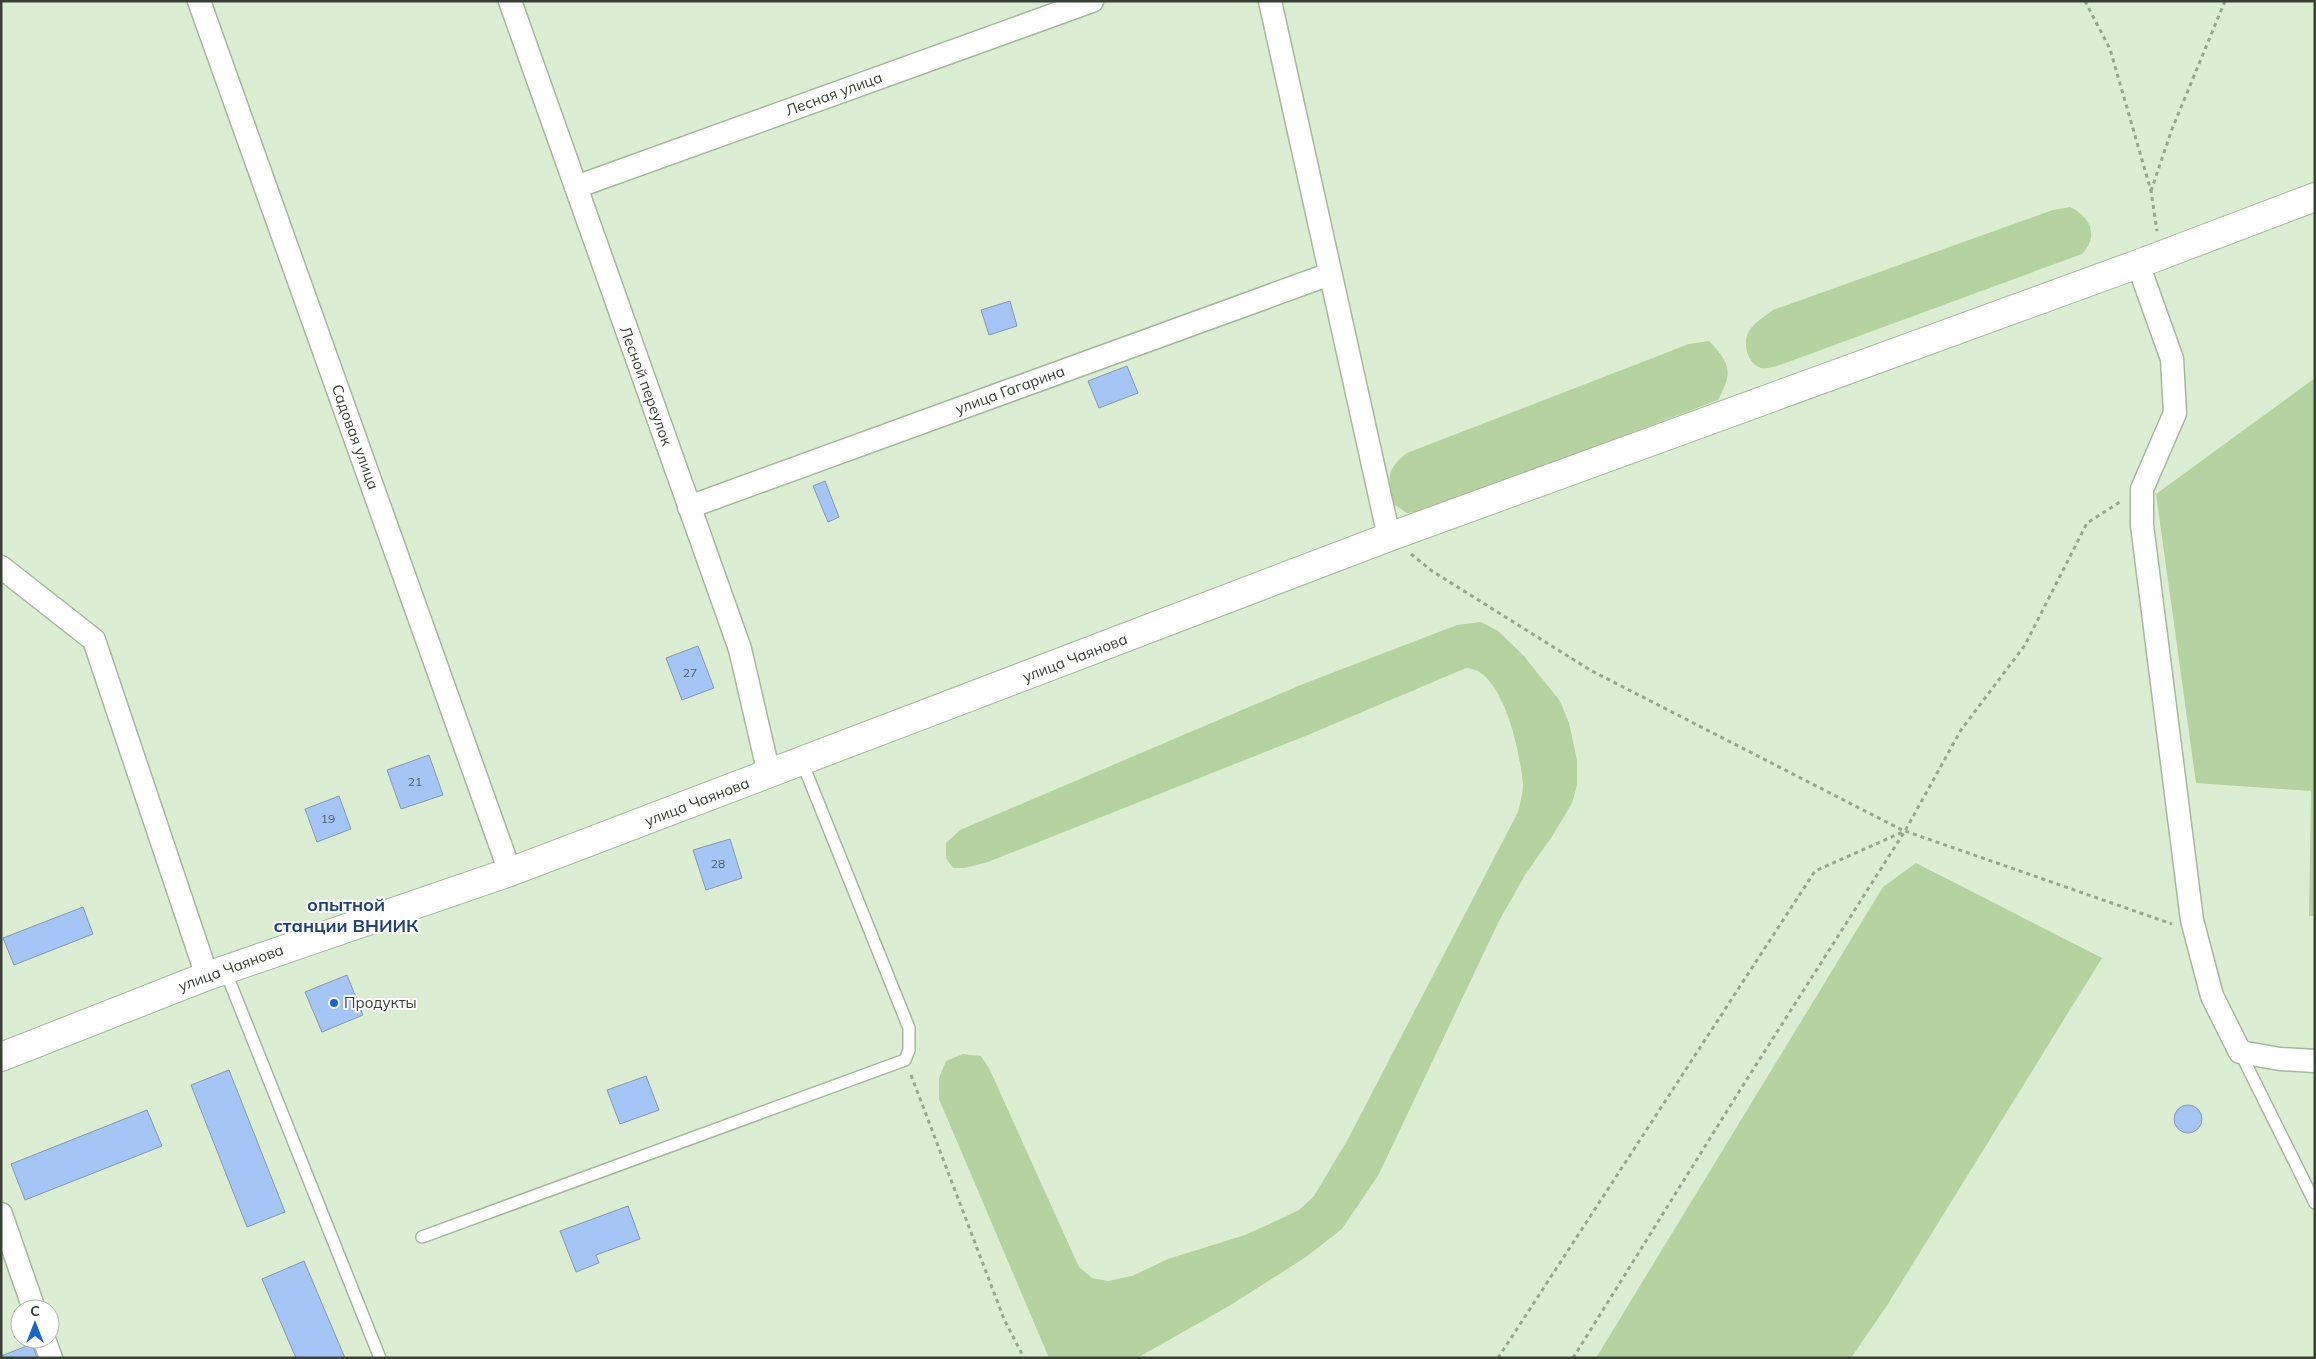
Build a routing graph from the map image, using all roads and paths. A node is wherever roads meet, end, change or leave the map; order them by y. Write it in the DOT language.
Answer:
graph roads {
  1 [pos="199,1"];
  2 [pos="510,1"];
  3 [pos="1092,1"];
  4 [pos="1270,1"];
  5 [pos="2086,1"];
  6 [pos="2225,1"];
  7 [pos="576,187"];
  8 [pos="2151,191"];
  9 [pos="2315,197"];
  10 [pos="2150,260"];
  11 [pos="1330,274"];
  12 [pos="2142,489"];
  13 [pos="689,507"];
  14 [pos="1389,538"];
  15 [pos="1,567"];
  16 [pos="802,762"];
  17 [pos="769,774"];
  18 [pos="1904,832"];
  19 [pos="510,872"];
  20 [pos="2192,920"];
  21 [pos="216,973"];
  22 [pos="2240,1052"];
  23 [pos="1,1057"];
  24 [pos="905,1060"];
  25 [pos="2315,1061"];
  26 [pos="2315,1203"];
  27 [pos="1,1214"];
  28 [pos="422,1237"];
  29 [pos="31,1299"];
  30 [pos="380,1358"];
  31 [pos="1024,1358"];
  32 [pos="1498,1358"];
  33 [pos="1573,1358"];
  1 -- 19 [label="street, Садовая улица"];
  2 -- 7 [label="street, Лесной переулок"];
  3 -- 7 [label="street, Лесная улица"];
  4 -- 11 [label="street"];
  5 -- 8 [label="path"];
  6 -- 8 [label="path"];
  7 -- 13 [label="street, Лесной переулок"];
  8 -- 10 [label="path"];
  9 -- 10 [label="street, улица Чаянова"];
  10 -- 12 [label="street"];
  10 -- 14 [label="street, улица Чаянова"];
  11 -- 13 [label="street, улица Гагарина"];
  11 -- 14 [label="street"];
  12 -- 18 [label="path"];
  12 -- 20 [label="street"];
  13 -- 17 [label="street, Лесной переулок"];
  14 -- 16 [label="street, улица Чаянова"];
  14 -- 18 [label="path"];
  15 -- 21 [label="street"];
  16 -- 17 [label="street, улица Чаянова"];
  16 -- 24 [label="lane"];
  17 -- 19 [label="street, улица Чаянова"];
  18 -- 20 [label="path"];
  18 -- 32 [label="path"];
  18 -- 33 [label="path"];
  19 -- 21 [label="street, улица Чаянова"];
  20 -- 22 [label="street"];
  21 -- 23 [label="street, улица Чаянова"];
  21 -- 30 [label="lane"];
  22 -- 25 [label="street"];
  22 -- 26 [label="lane"];
  24 -- 28 [label="lane"];
  24 -- 31 [label="path"];
  27 -- 29 [label="street"];
}
